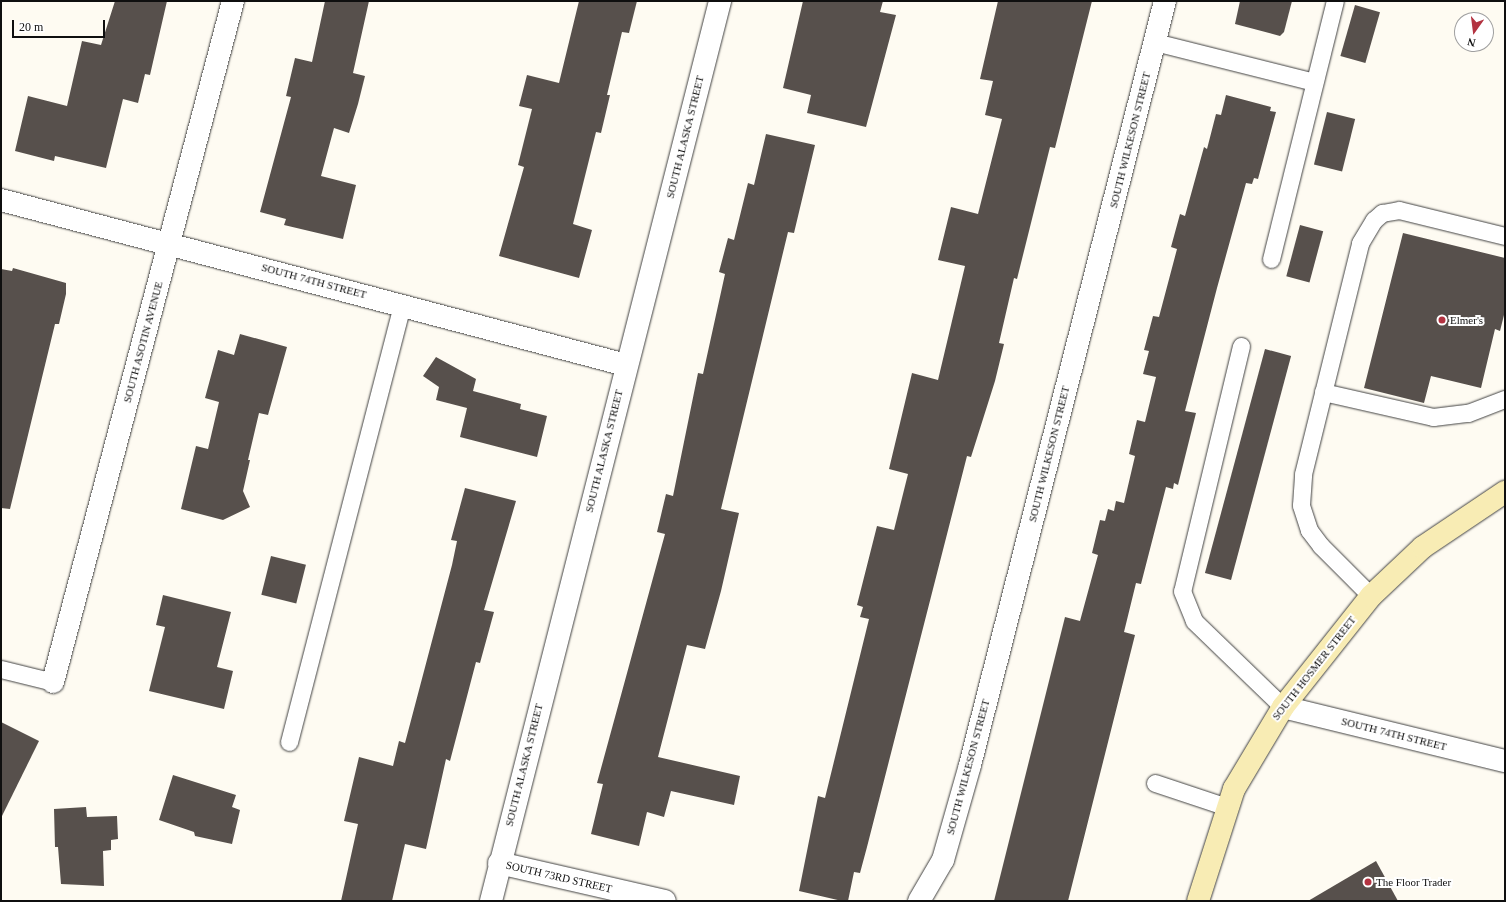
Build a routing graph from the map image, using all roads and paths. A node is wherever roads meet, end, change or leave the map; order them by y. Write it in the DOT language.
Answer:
graph roads {
  1 [pos="232,1"];
  2 [pos="720,1"];
  3 [pos="1165,1"];
  4 [pos="1334,1"];
  5 [pos="1155,42"];
  6 [pos="1314,82"];
  7 [pos="1,200"];
  8 [pos="1505,236"];
  9 [pos="169,242"];
  10 [pos="1271,259"];
  11 [pos="402,304"];
  12 [pos="1241,346"];
  13 [pos="626,365"];
  14 [pos="1323,392"];
  15 [pos="1505,398"];
  16 [pos="1505,492"];
  17 [pos="1371,596"];
  18 [pos="1,669"];
  19 [pos="52,682"];
  20 [pos="1283,706"];
  21 [pos="289,742"];
  22 [pos="1505,761"];
  23 [pos="1155,784"];
  24 [pos="1227,807"];
  25 [pos="499,863"];
  26 [pos="491,901"];
  27 [pos="665,901"];
  28 [pos="919,901"];
  29 [pos="1198,901"];
  1 -- 9 [label="street, SOUTH ASOTIN AVENUE"];
  2 -- 13 [label="street, SOUTH ALASKA STREET"];
  3 -- 5 [label="street, SOUTH WILKESON STREET"];
  4 -- 6 [label="lane"];
  5 -- 6 [label="lane"];
  5 -- 28 [label="street, SOUTH WILKESON STREET"];
  6 -- 10 [label="lane"];
  7 -- 9 [label="street, SOUTH 74TH STREET"];
  8 -- 14 [label="lane"];
  9 -- 11 [label="street, SOUTH 74TH STREET"];
  9 -- 19 [label="street, SOUTH ASOTIN AVENUE"];
  11 -- 13 [label="street, SOUTH 74TH STREET"];
  11 -- 21 [label="lane"];
  12 -- 20 [label="lane"];
  13 -- 25 [label="street, SOUTH ALASKA STREET"];
  14 -- 15 [label="lane"];
  14 -- 17 [label="lane"];
  16 -- 17 [label="main road, SOUTH HOSMER STREET"];
  17 -- 20 [label="main road, SOUTH HOSMER STREET"];
  18 -- 19 [label="lane"];
  20 -- 22 [label="street, SOUTH 74TH STREET"];
  20 -- 24 [label="main road, SOUTH HOSMER STREET"];
  23 -- 24 [label="lane"];
  24 -- 29 [label="main road, SOUTH HOSMER STREET"];
  25 -- 26 [label="street, SOUTH ALASKA STREET"];
  25 -- 27 [label="street, SOUTH 73RD STREET"];
}
